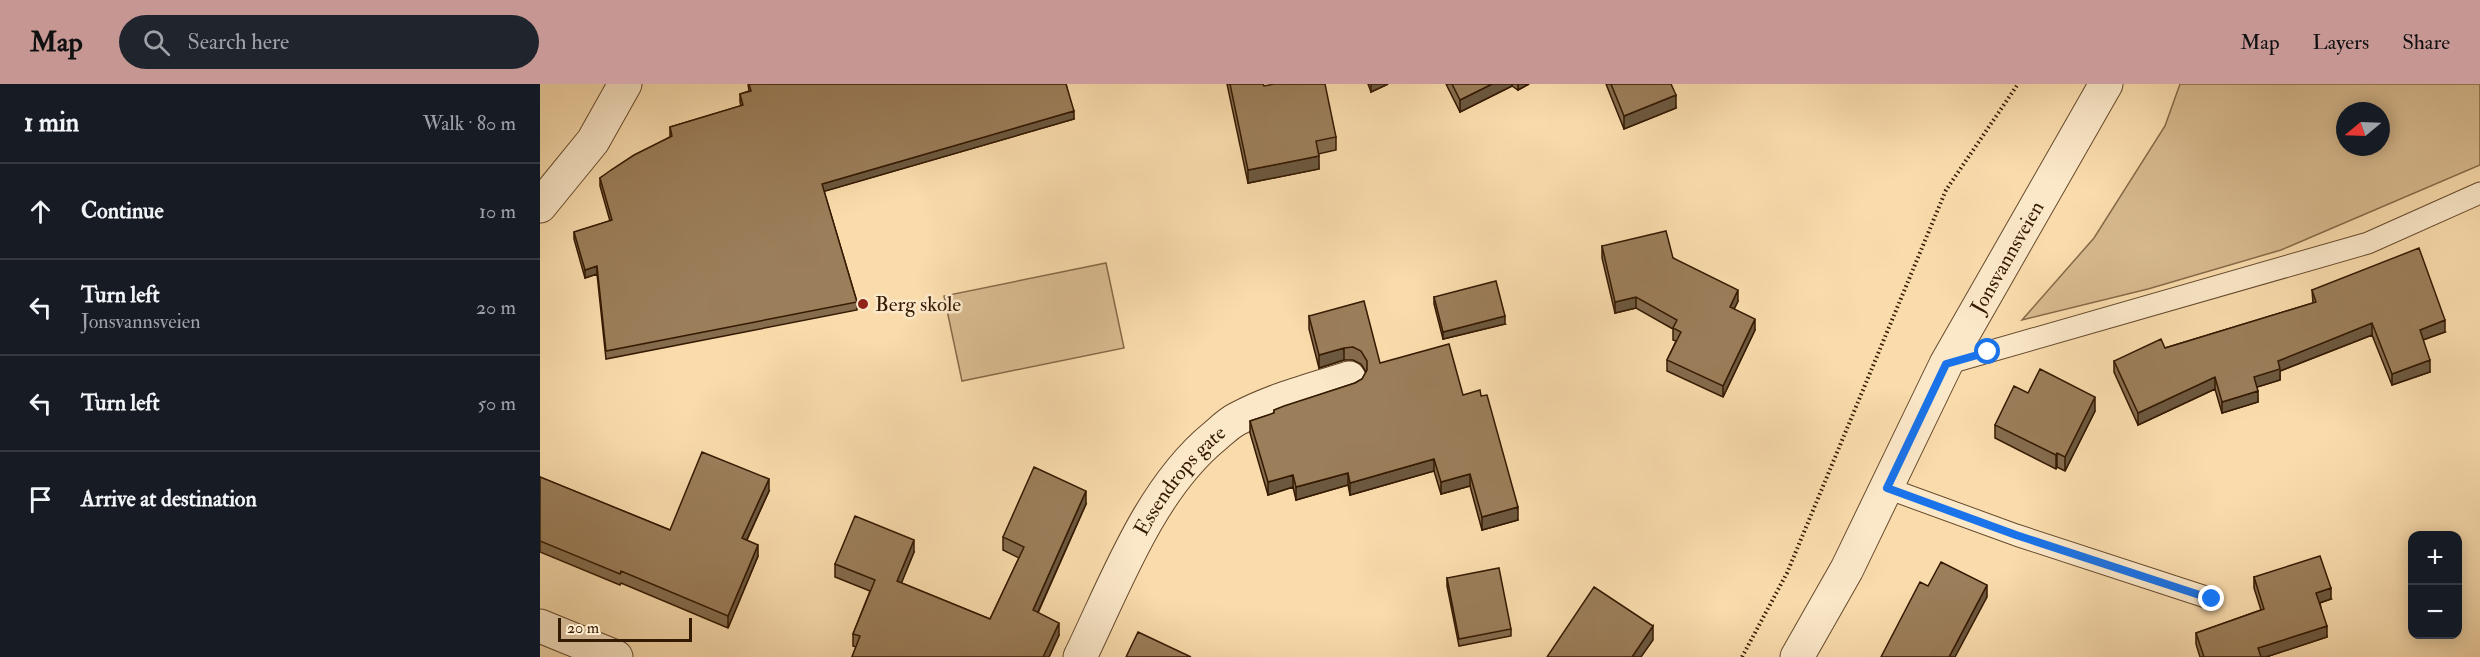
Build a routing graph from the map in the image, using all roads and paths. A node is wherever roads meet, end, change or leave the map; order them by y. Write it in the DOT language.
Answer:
graph roads {
  1 [pos="625,84"];
  2 [pos="2018,84"];
  3 [pos="2106,84"];
  4 [pos="2480,193"];
  5 [pos="540,206"];
  6 [pos="1946,364"];
  7 [pos="1348,378"];
  8 [pos="1887,488"];
  9 [pos="2212,599"];
  10 [pos="540,626"];
  11 [pos="616,657"];
  12 [pos="1080,657"];
  13 [pos="1742,657"];
  14 [pos="1797,657"];
  1 -- 5 [label="street"];
  2 -- 13 [label="path"];
  3 -- 6 [label="street, Jonsvannsveien"];
  4 -- 6 [label="lane"];
  6 -- 8 [label="street, Jonsvannsveien"];
  7 -- 12 [label="street, Essendrops gate"];
  8 -- 9 [label="lane"];
  8 -- 14 [label="street, Jonsvannsveien"];
  10 -- 11 [label="street"];
}
